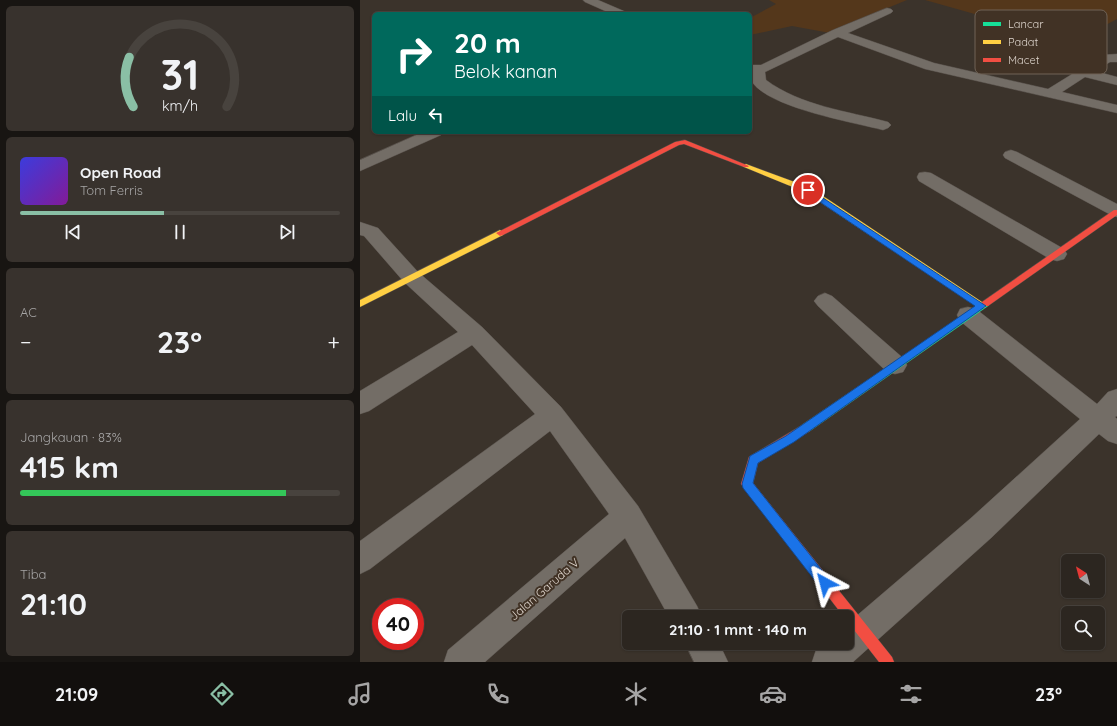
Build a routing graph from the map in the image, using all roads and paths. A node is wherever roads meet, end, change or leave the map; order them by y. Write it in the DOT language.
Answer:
graph roads {
  1 [pos="589,0"];
  2 [pos="887,11"];
  3 [pos="617,12"];
  4 [pos="837,33"];
  5 [pos="754,69"];
  6 [pos="1082,74"];
  7 [pos="1099,74"];
  8 [pos="1117,81"];
  9 [pos="1049,94"];
  10 [pos="1117,109"];
  11 [pos="883,125"];
  12 [pos="432,134"];
  13 [pos="1011,156"];
  14 [pos="360,166"];
  15 [pos="926,177"];
  16 [pos="1117,212"];
  17 [pos="360,228"];
  18 [pos="1057,254"];
  19 [pos="412,277"];
  20 [pos="825,301"];
  21 [pos="360,304"];
  22 [pos="975,310"];
  23 [pos="474,333"];
  24 [pos="895,365"];
  25 [pos="360,404"];
  26 [pos="552,415"];
  27 [pos="1111,417"];
  28 [pos="628,516"];
  29 [pos="360,559"];
  30 [pos="682,610"];
  31 [pos="864,632"];
  32 [pos="705,650"];
  33 [pos="460,662"];
  34 [pos="712,662"];
  35 [pos="828,662"];
  36 [pos="887,662"];
  1 -- 3 [label="street"];
  2 -- 4 [label="street"];
  4 -- 5 [label="street"];
  4 -- 9 [label="street"];
  5 -- 11 [label="street"];
  6 -- 9 [label="street"];
  7 -- 8 [label="street"];
  9 -- 10 [label="street"];
  12 -- 14 [label="street"];
  13 -- 16 [label="street"];
  15 -- 18 [label="street"];
  16 -- 18 [label="street"];
  17 -- 19 [label="street"];
  18 -- 22 [label="street"];
  19 -- 21 [label="street"];
  19 -- 22 [label="street"];
  19 -- 23 [label="street"];
  20 -- 24 [label="street"];
  22 -- 24 [label="street"];
  22 -- 27 [label="street"];
  23 -- 25 [label="street"];
  23 -- 26 [label="street"];
  24 -- 31 [label="street"];
  26 -- 28 [label="street"];
  26 -- 29 [label="street"];
  27 -- 31 [label="street"];
  28 -- 30 [label="street"];
  28 -- 33 [label="street, Jalan Garuda V"];
  31 -- 35 [label="street"];
  31 -- 36 [label="street"];
  32 -- 34 [label="street"];
}
